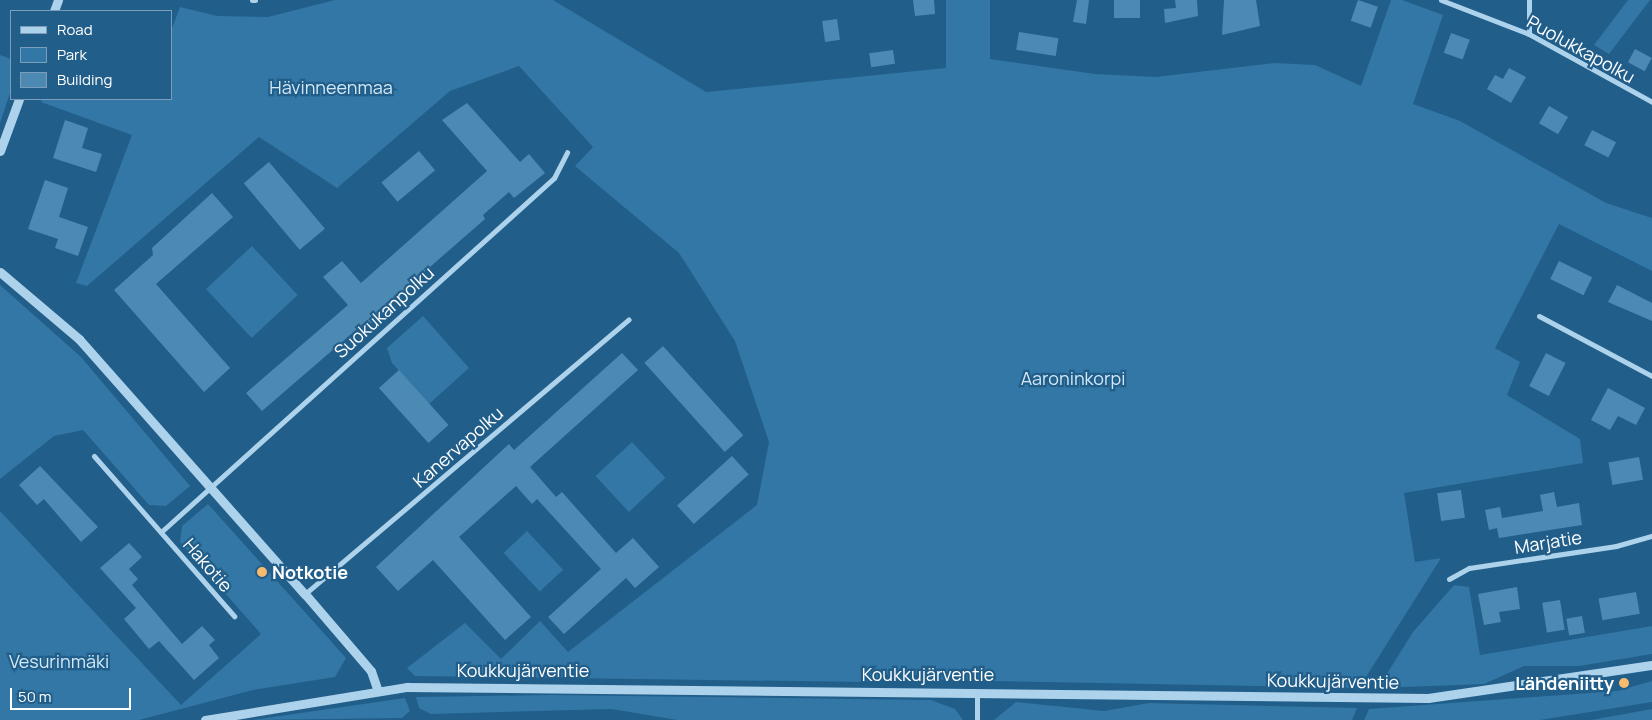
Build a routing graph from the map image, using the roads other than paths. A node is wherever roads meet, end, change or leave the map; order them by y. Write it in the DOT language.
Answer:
graph roads {
  1 [pos="1441,0"];
  2 [pos="1529,0"];
  3 [pos="1529,34"];
  4 [pos="20,100"];
  5 [pos="1652,102"];
  6 [pos="0,151"];
  7 [pos="567,152"];
  8 [pos="0,272"];
  9 [pos="1539,316"];
  10 [pos="628,320"];
  11 [pos="1652,376"];
  12 [pos="94,456"];
  13 [pos="210,486"];
  14 [pos="161,532"];
  15 [pos="1652,536"];
  16 [pos="1449,578"];
  17 [pos="305,594"];
  18 [pos="234,616"];
  19 [pos="1652,665"];
  20 [pos="377,688"];
  21 [pos="977,690"];
  22 [pos="205,720"];
  23 [pos="977,720"];
  1 -- 3 [label="street, Puolukkapolku"];
  2 -- 3 [label="street"];
  3 -- 5 [label="street, Puolukkapolku"];
  4 -- 6 [label="street"];
  7 -- 13 [label="street, Suokukanpolku"];
  8 -- 13 [label="street"];
  9 -- 11 [label="street"];
  10 -- 17 [label="street, Kanervapolku"];
  12 -- 14 [label="street, Hakotie"];
  13 -- 14 [label="street, Hakotie"];
  13 -- 17 [label="street"];
  14 -- 18 [label="street, Hakotie"];
  15 -- 16 [label="street, Marjatie"];
  17 -- 20 [label="street"];
  19 -- 21 [label="street, Koukkujärventie"];
  20 -- 21 [label="street, Koukkujärventie"];
  20 -- 22 [label="street, Koukkujärventie"];
  21 -- 23 [label="street"];
}
